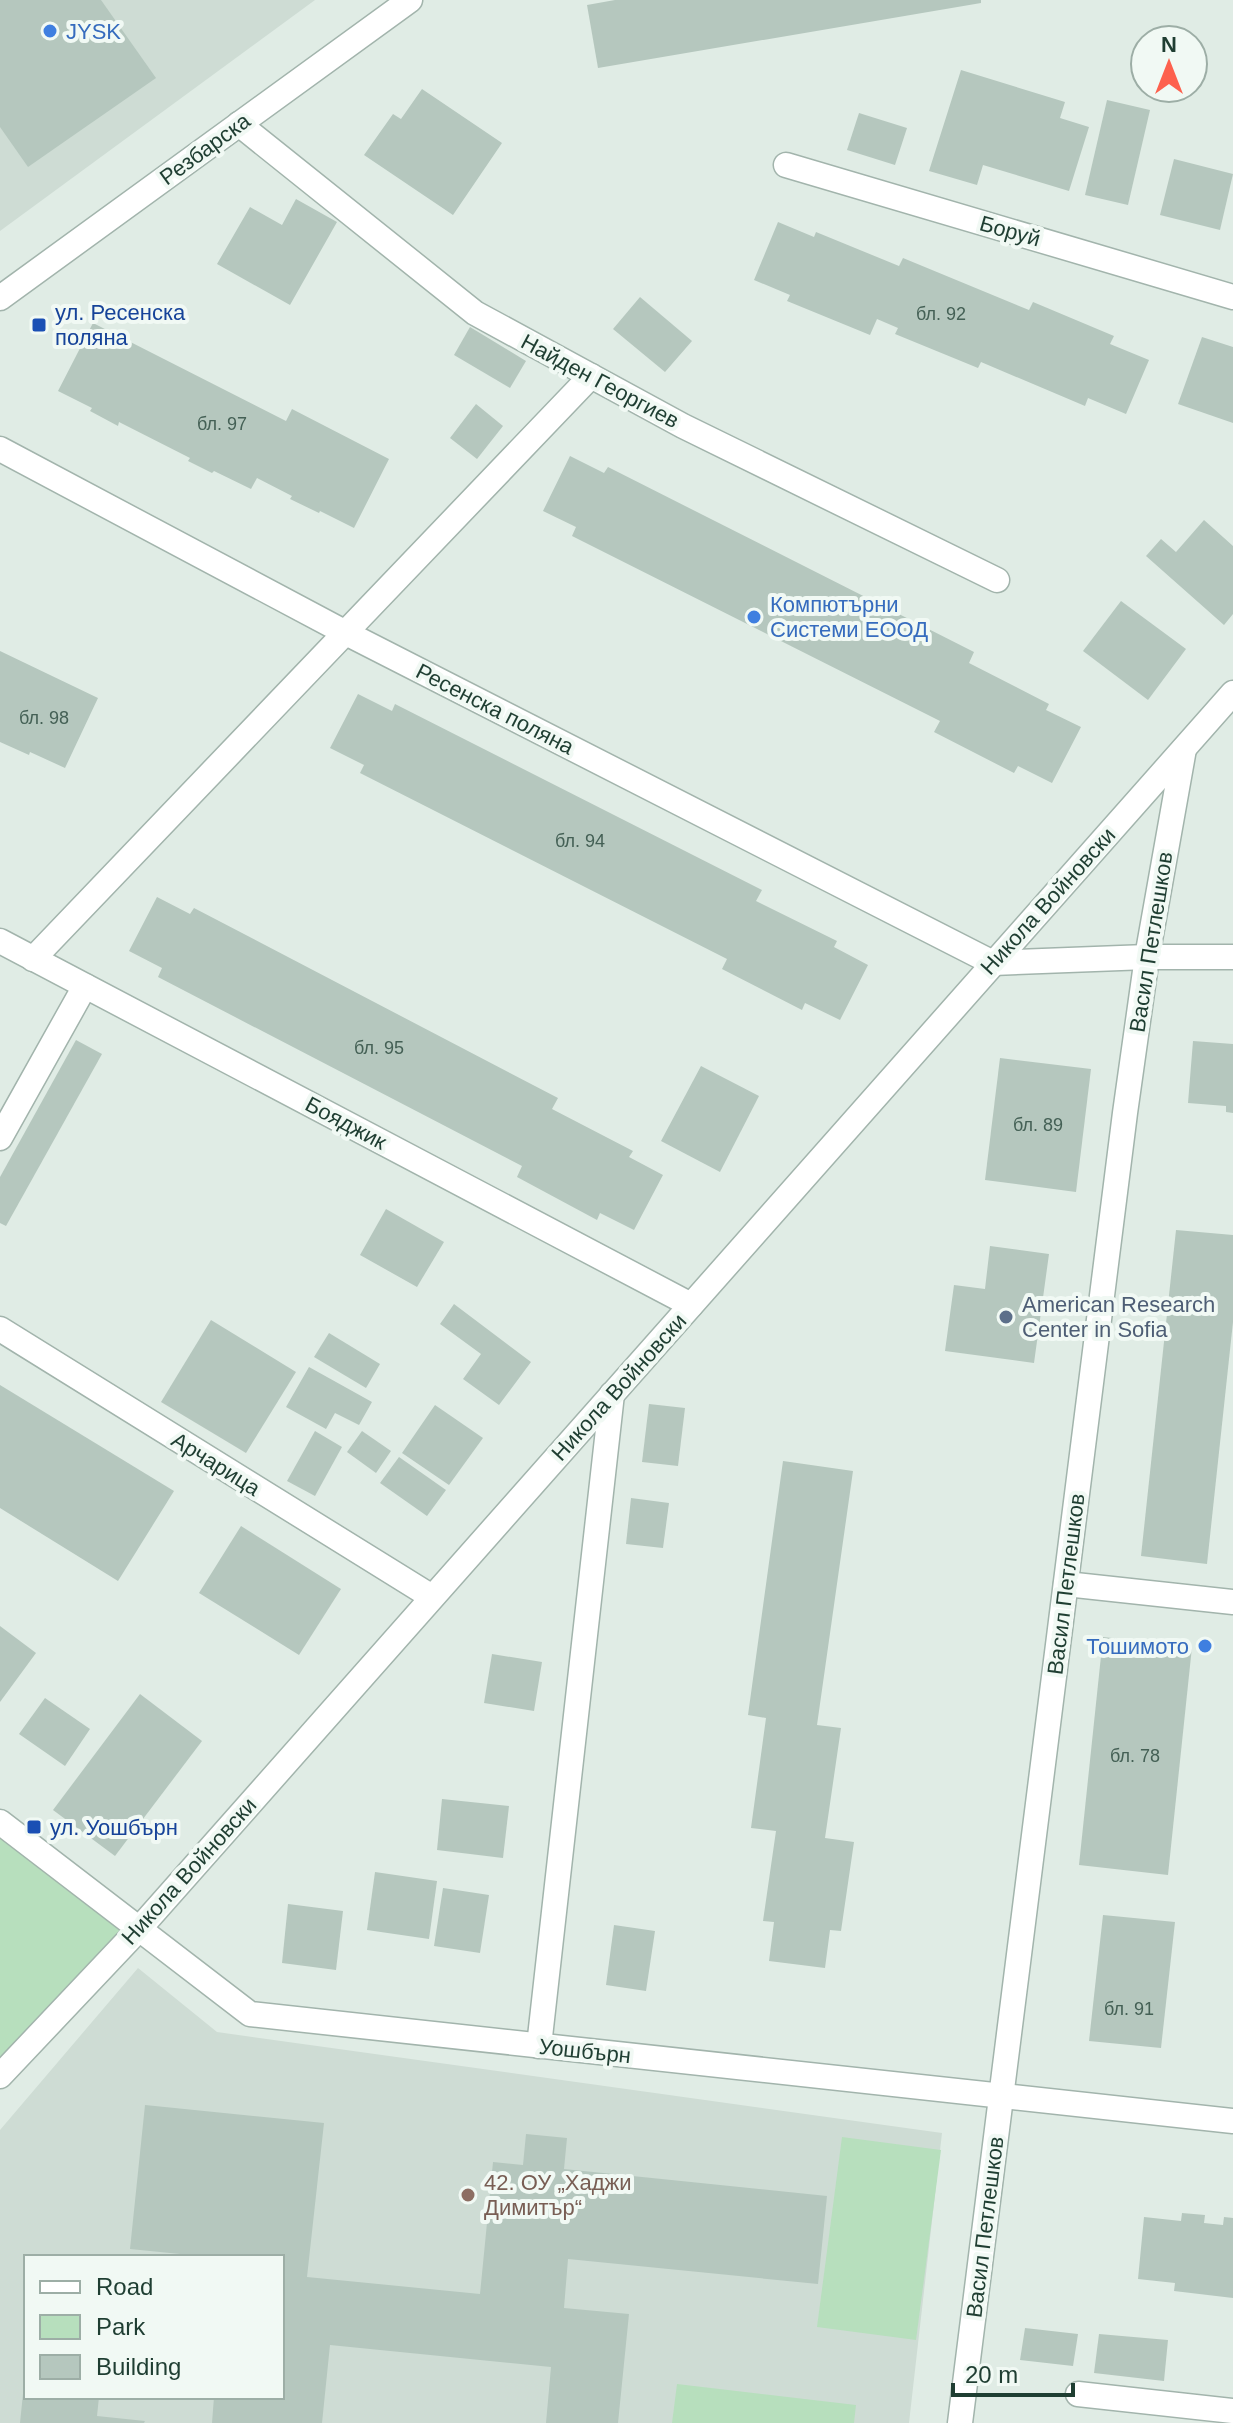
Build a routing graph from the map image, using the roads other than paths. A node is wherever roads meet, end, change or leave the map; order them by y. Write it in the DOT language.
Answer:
graph roads {
  1 [pos="410,0"];
  2 [pos="239,124"];
  3 [pos="786,165"];
  4 [pos="1233,297"];
  5 [pos="0,298"];
  6 [pos="591,376"];
  7 [pos="0,449"];
  8 [pos="997,580"];
  9 [pos="346,633"];
  10 [pos="1233,693"];
  11 [pos="1184,747"];
  12 [pos="0,941"];
  13 [pos="1147,957"];
  14 [pos="1233,957"];
  15 [pos="33,959"];
  16 [pos="993,963"];
  17 [pos="85,986"];
  18 [pos="0,1138"];
  19 [pos="691,1305"];
  20 [pos="0,1329"];
  21 [pos="612,1394"];
  22 [pos="1066,1584"];
  23 [pos="432,1597"];
  24 [pos="1233,1602"];
  25 [pos="0,1822"];
  26 [pos="139,1929"];
  27 [pos="539,2046"];
  28 [pos="0,2076"];
  29 [pos="1002,2096"];
  30 [pos="1233,2121"];
  31 [pos="1078,2394"];
  32 [pos="1233,2411"];
  33 [pos="960,2423"];
  1 -- 2 [label="street, Резбарска"];
  2 -- 5 [label="street, Резбарска"];
  2 -- 6 [label="street, Найден Георгиев"];
  3 -- 4 [label="street, Боруй"];
  6 -- 8 [label="street, Найден Георгиев"];
  6 -- 9 [label="street"];
  7 -- 9 [label="street, Ресенска поляна"];
  9 -- 15 [label="street"];
  9 -- 16 [label="street, Ресенска поляна"];
  10 -- 11 [label="street, Никола Войновски"];
  11 -- 13 [label="street, Васил Петлешков"];
  11 -- 16 [label="street, Никола Войновски"];
  12 -- 15 [label="street, Бояджик"];
  13 -- 14 [label="street"];
  13 -- 16 [label="street"];
  13 -- 22 [label="street, Васил Петлешков"];
  15 -- 17 [label="street, Бояджик"];
  16 -- 19 [label="street, Никола Войновски"];
  17 -- 18 [label="street"];
  17 -- 19 [label="street, Бояджик"];
  19 -- 21 [label="street, Никола Войновски"];
  20 -- 23 [label="street, Арчарица"];
  21 -- 23 [label="street, Никола Войновски"];
  21 -- 27 [label="street"];
  22 -- 24 [label="street"];
  22 -- 29 [label="street, Васил Петлешков"];
  23 -- 26 [label="street, Никола Войновски"];
  25 -- 26 [label="street, Уошбърн"];
  26 -- 27 [label="street, Уошбърн"];
  26 -- 28 [label="street, Никола Войновски"];
  27 -- 29 [label="street, Уошбърн"];
  29 -- 30 [label="street, Уошбърн"];
  29 -- 33 [label="street, Васил Петлешков"];
  31 -- 32 [label="street"];
}
